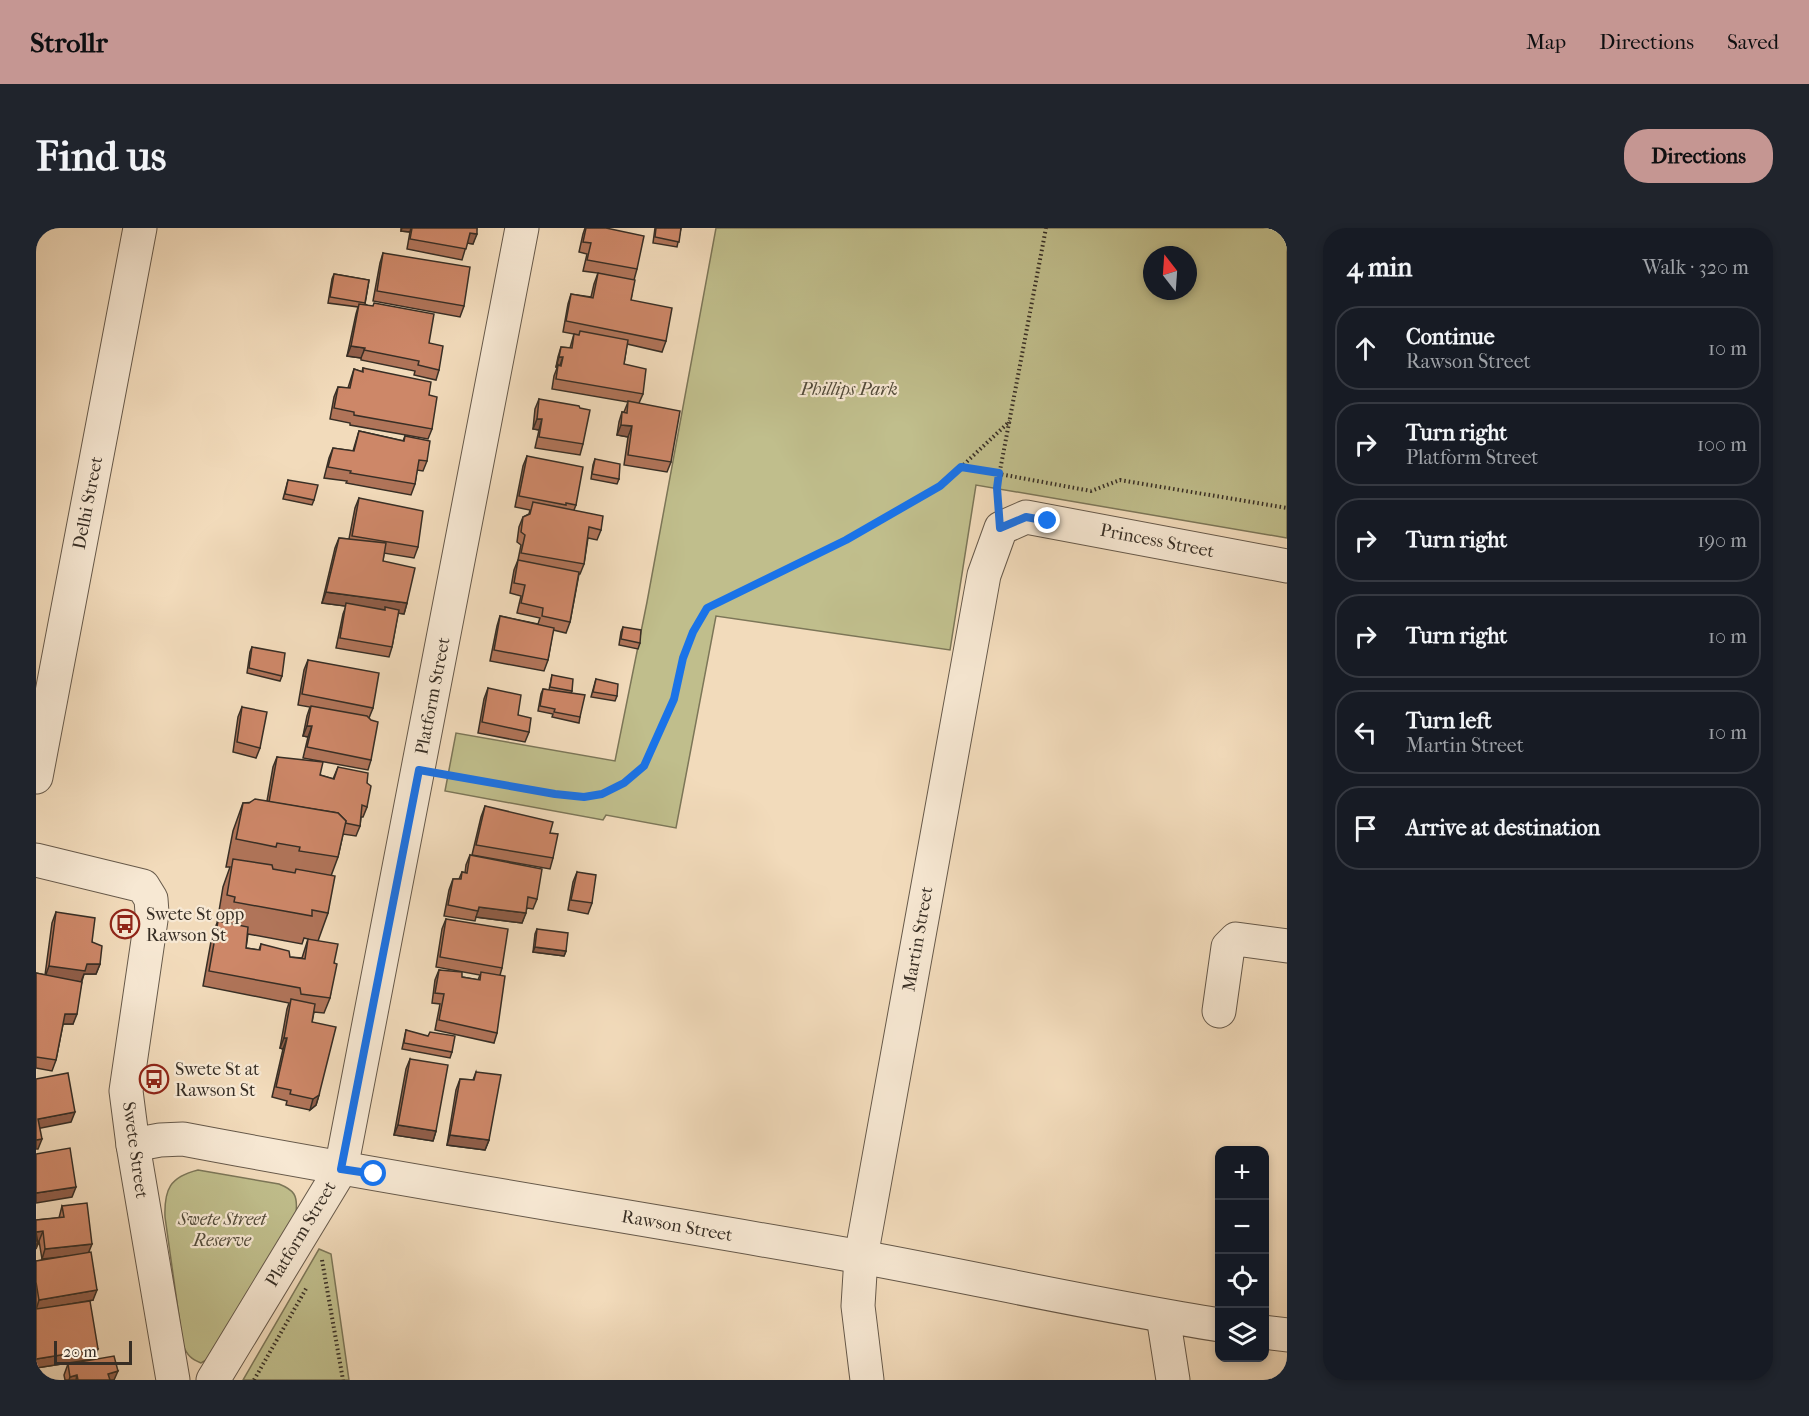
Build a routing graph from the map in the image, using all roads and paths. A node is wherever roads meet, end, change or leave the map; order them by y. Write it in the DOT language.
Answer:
graph roads {
  1 [pos="140,228"];
  2 [pos="522,228"];
  3 [pos="1046,228"];
  4 [pos="1010,421"];
  5 [pos="961,467"];
  6 [pos="999,473"];
  7 [pos="1287,508"];
  8 [pos="1013,522"];
  9 [pos="1287,566"];
  10 [pos="419,770"];
  11 [pos="36,777"];
  12 [pos="36,860"];
  13 [pos="1287,946"];
  14 [pos="1219,1011"];
  15 [pos="133,1145"];
  16 [pos="341,1169"];
  17 [pos="861,1257"];
  18 [pos="322,1260"];
  19 [pos="1163,1316"];
  20 [pos="1215,1324"];
  21 [pos="1269,1333"];
  22 [pos="1287,1335"];
  23 [pos="173,1380"];
  24 [pos="213,1380"];
  25 [pos="343,1380"];
  26 [pos="867,1380"];
  27 [pos="1173,1380"];
  1 -- 11 [label="street, Delhi Street"];
  2 -- 10 [label="street, Platform Street"];
  3 -- 4 [label="path"];
  4 -- 5 [label="path"];
  4 -- 6 [label="path"];
  5 -- 6 [label="path"];
  5 -- 10 [label="path"];
  6 -- 7 [label="path"];
  6 -- 8 [label="path"];
  8 -- 9 [label="street, Princess Street"];
  8 -- 17 [label="street, Martin Street"];
  10 -- 16 [label="street, Platform Street"];
  12 -- 15 [label="street, Swete Street"];
  13 -- 14 [label="street"];
  15 -- 16 [label="street, Rawson Street"];
  15 -- 23 [label="street, Swete Street"];
  16 -- 17 [label="street, Rawson Street"];
  16 -- 24 [label="street, Platform Street"];
  17 -- 19 [label="street, Rawson Street"];
  17 -- 26 [label="street, Martin Street"];
  18 -- 25 [label="path"];
  19 -- 20 [label="street, Rawson Street"];
  19 -- 27 [label="street"];
  21 -- 22 [label="street"];
}
